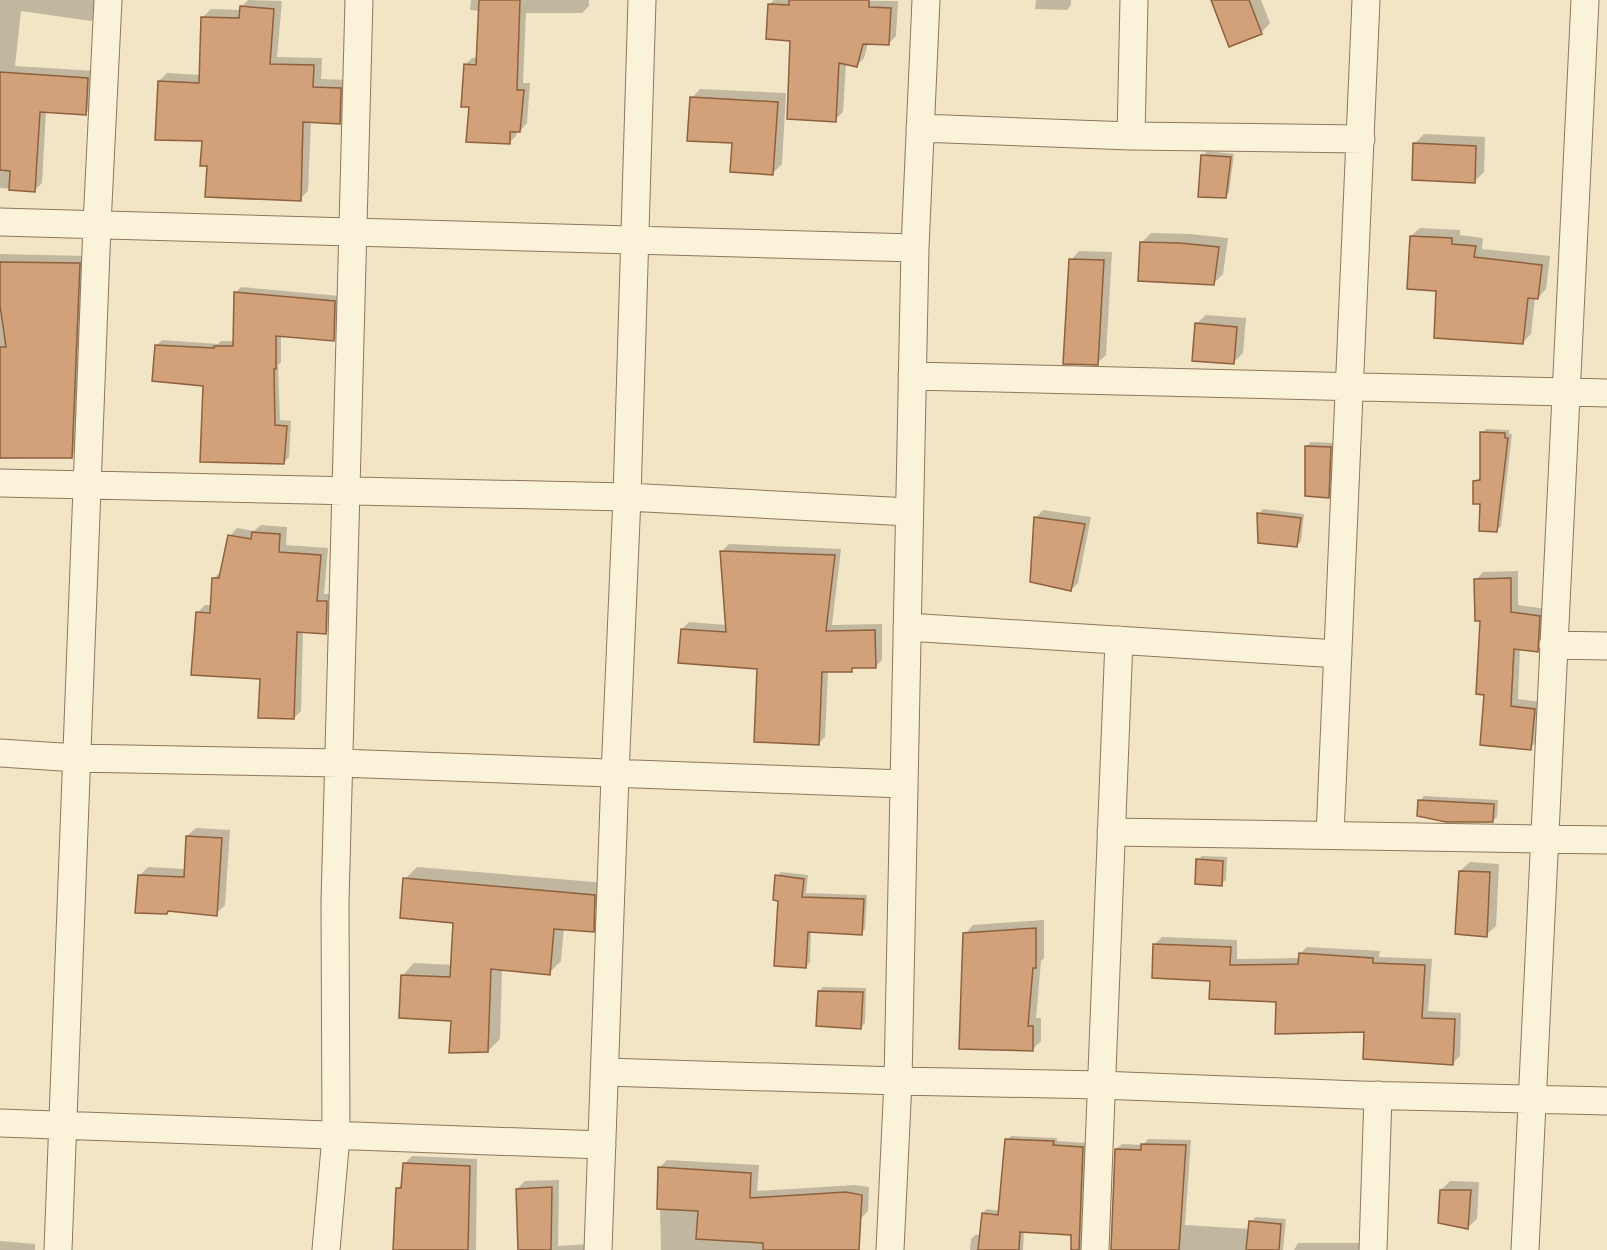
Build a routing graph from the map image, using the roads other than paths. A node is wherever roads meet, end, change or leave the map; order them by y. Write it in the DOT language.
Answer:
graph roads {
  1 [pos="108,0"];
  2 [pos="360,0"];
  3 [pos="642,0"];
  4 [pos="926,0"];
  5 [pos="1134,0"];
  6 [pos="1366,0"];
  7 [pos="1585,0"];
  8 [pos="920,128"];
  9 [pos="1131,136"];
  10 [pos="1360,139"];
  11 [pos="0,222"];
  12 [pos="97,225"];
  13 [pos="353,232"];
  14 [pos="634,240"];
  15 [pos="915,248"];
  16 [pos="912,376"];
  17 [pos="1350,386"];
  18 [pos="1566,392"];
  19 [pos="1607,393"];
  20 [pos="0,483"];
  21 [pos="87,485"];
  22 [pos="346,491"];
  23 [pos="627,498"];
  24 [pos="909,512"];
  25 [pos="907,627"];
  26 [pos="1119,640"];
  27 [pos="1553,645"];
  28 [pos="1607,646"];
  29 [pos="1338,654"];
  30 [pos="0,753"];
  31 [pos="76,758"];
  32 [pos="339,763"];
  33 [pos="615,775"];
  34 [pos="904,784"];
  35 [pos="1111,832"];
  36 [pos="1330,835"];
  37 [pos="1544,838"];
  38 [pos="1607,840"];
  39 [pos="605,1072"];
  40 [pos="898,1081"];
  41 [pos="1100,1085"];
  42 [pos="1378,1095"];
  43 [pos="1531,1100"];
  44 [pos="1607,1101"];
  45 [pos="0,1123"];
  46 [pos="63,1125"];
  47 [pos="336,1136"];
  48 [pos="602,1145"];
  49 [pos="58,1250"];
  50 [pos="326,1250"];
  51 [pos="598,1250"];
  52 [pos="890,1250"];
  53 [pos="1095,1250"];
  54 [pos="1373,1250"];
  55 [pos="1525,1250"];
  1 -- 12 [label="street"];
  2 -- 13 [label="street"];
  3 -- 14 [label="street"];
  4 -- 8 [label="street"];
  5 -- 9 [label="street"];
  6 -- 10 [label="street"];
  7 -- 18 [label="street"];
  8 -- 9 [label="street"];
  8 -- 15 [label="street"];
  9 -- 10 [label="street"];
  10 -- 17 [label="street"];
  11 -- 12 [label="street"];
  12 -- 13 [label="street"];
  12 -- 21 [label="street"];
  13 -- 14 [label="street"];
  13 -- 22 [label="street"];
  14 -- 15 [label="street"];
  14 -- 23 [label="street"];
  15 -- 16 [label="street"];
  16 -- 17 [label="street"];
  16 -- 24 [label="street"];
  17 -- 18 [label="street"];
  17 -- 29 [label="street"];
  18 -- 19 [label="street"];
  18 -- 27 [label="street"];
  20 -- 21 [label="street"];
  21 -- 22 [label="street"];
  21 -- 31 [label="street"];
  22 -- 23 [label="street"];
  22 -- 32 [label="street"];
  23 -- 24 [label="street"];
  23 -- 33 [label="street"];
  24 -- 25 [label="street"];
  25 -- 26 [label="street"];
  25 -- 34 [label="street"];
  26 -- 29 [label="street"];
  26 -- 35 [label="street"];
  27 -- 28 [label="street"];
  27 -- 37 [label="street"];
  29 -- 36 [label="street"];
  30 -- 31 [label="street"];
  31 -- 32 [label="street"];
  31 -- 46 [label="street"];
  32 -- 33 [label="street"];
  32 -- 47 [label="street"];
  33 -- 34 [label="street"];
  33 -- 39 [label="street"];
  34 -- 40 [label="street"];
  35 -- 36 [label="street"];
  35 -- 41 [label="street"];
  36 -- 37 [label="street"];
  37 -- 38 [label="street"];
  37 -- 43 [label="street"];
  39 -- 40 [label="street"];
  39 -- 48 [label="street"];
  40 -- 41 [label="street"];
  40 -- 52 [label="street"];
  41 -- 42 [label="street"];
  41 -- 53 [label="street"];
  42 -- 43 [label="street"];
  42 -- 54 [label="street"];
  43 -- 44 [label="street"];
  43 -- 55 [label="street"];
  45 -- 46 [label="street"];
  46 -- 47 [label="street"];
  46 -- 49 [label="street"];
  47 -- 48 [label="street"];
  47 -- 50 [label="street"];
  48 -- 51 [label="street"];
}
